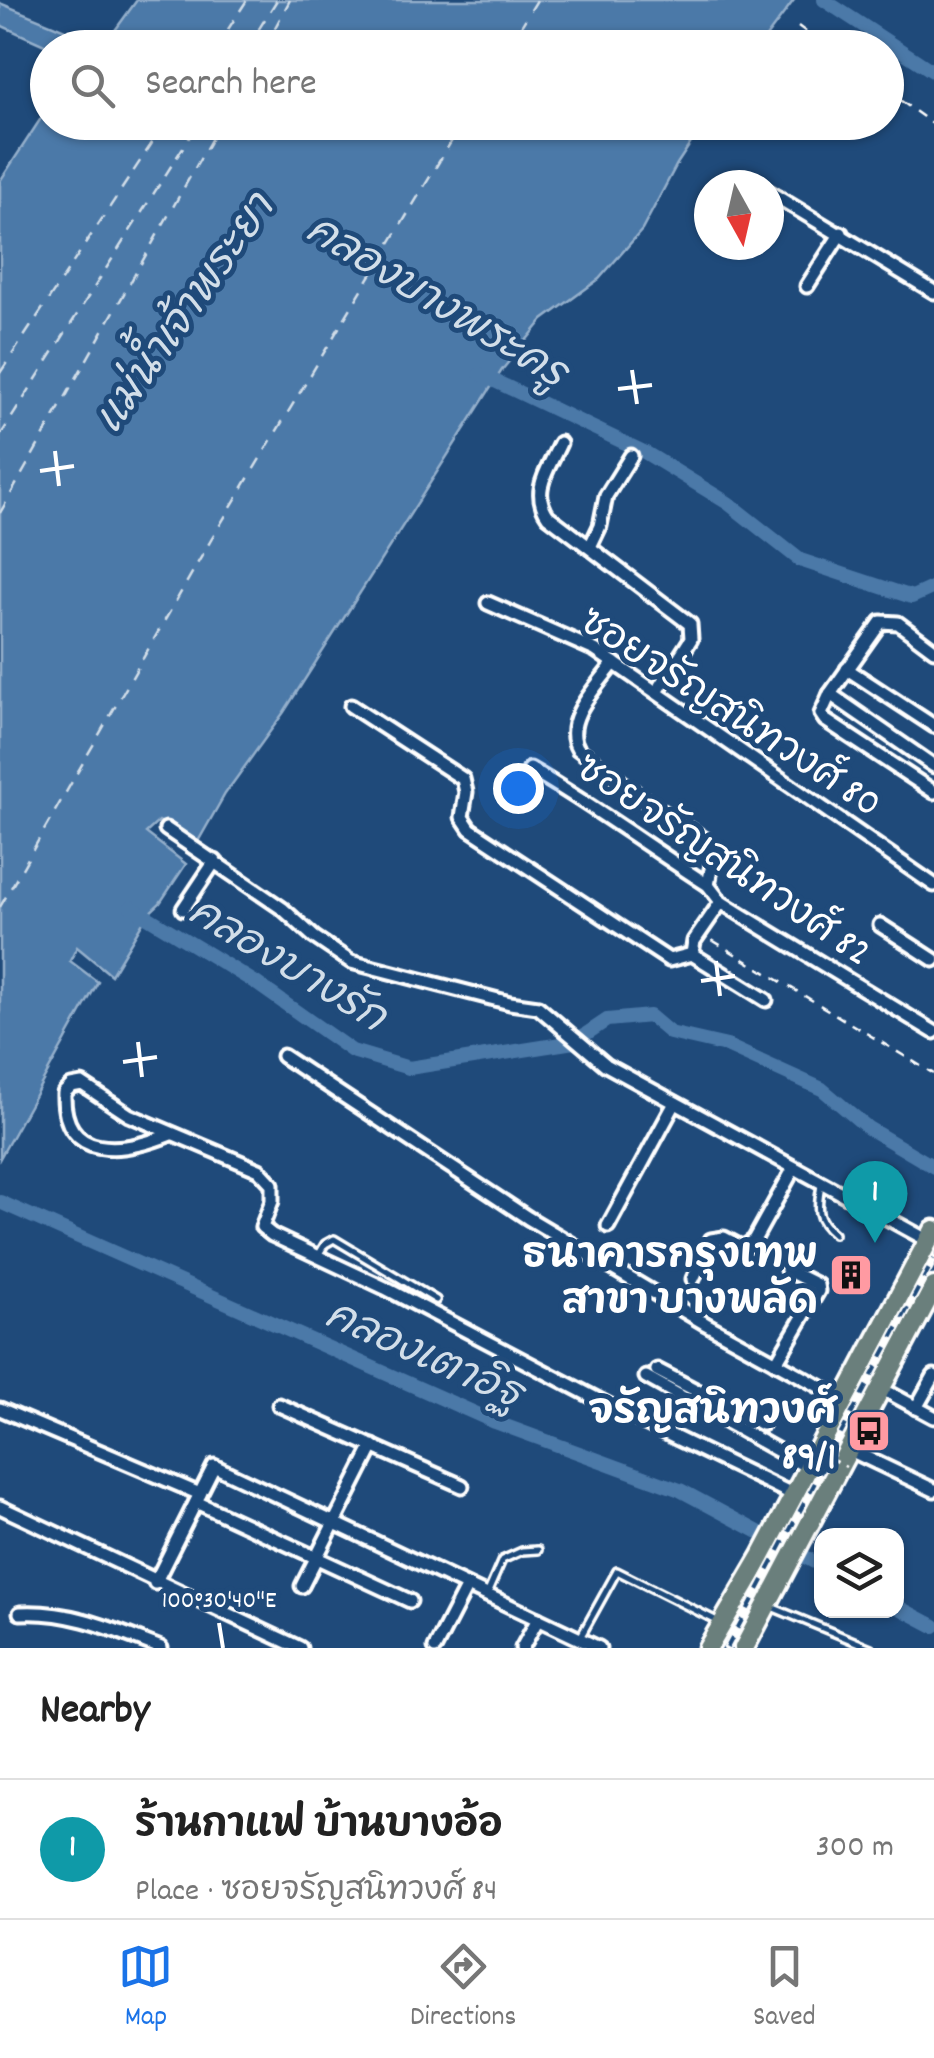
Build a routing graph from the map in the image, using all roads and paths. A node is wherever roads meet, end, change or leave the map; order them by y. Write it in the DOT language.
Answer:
graph roads {
  1 [pos="798,26"];
  2 [pos="803,30"];
  3 [pos="904,103"];
  4 [pos="934,125"];
  5 [pos="784,201"];
  6 [pos="840,233"];
  7 [pos="806,286"];
  8 [pos="934,292"];
  9 [pos="560,443"];
  10 [pos="631,456"];
  11 [pos="590,547"];
  12 [pos="488,603"];
  13 [pos="934,650"];
  14 [pos="614,662"];
  15 [pos="847,669"];
  16 [pos="657,692"];
  17 [pos="830,694"];
  18 [pos="351,706"];
  19 [pos="934,726"];
  20 [pos="934,766"];
  21 [pos="530,769"];
  22 [pos="934,792"];
  23 [pos="166,829"];
  24 [pos="215,861"];
  25 [pos="708,885"];
  26 [pos="934,885"];
  27 [pos="721,902"];
  28 [pos="183,909"];
  29 [pos="880,925"];
  30 [pos="712,940"];
  31 [pos="692,954"];
  32 [pos="934,960"];
  33 [pos="766,1000"];
  34 [pos="934,1014"];
  35 [pos="930,1030"];
  36 [pos="282,1056"];
  37 [pos="934,1074"];
  38 [pos="675,1103"];
  39 [pos="171,1134"];
  40 [pos="794,1168"];
  41 [pos="822,1184"];
  42 [pos="608,1226"];
  43 [pos="834,1234"];
  44 [pos="931,1235"];
  45 [pos="318,1257"];
  46 [pos="787,1270"];
  47 [pos="693,1279"];
  48 [pos="934,1287"];
  49 [pos="436,1300"];
  50 [pos="776,1363"];
  51 [pos="651,1374"];
  52 [pos="934,1376"];
  53 [pos="882,1389"];
  54 [pos="844,1400"];
  55 [pos="702,1401"];
  56 [pos="279,1404"];
  57 [pos="916,1408"];
  58 [pos="0,1409"];
  59 [pos="934,1418"];
  60 [pos="762,1424"];
  61 [pos="373,1446"];
  62 [pos="809,1458"];
  63 [pos="848,1459"];
  64 [pos="462,1486"];
  65 [pos="934,1490"];
  66 [pos="792,1494"];
  67 [pos="198,1498"];
  68 [pos="0,1507"];
  69 [pos="334,1523"];
  70 [pos="538,1550"];
  71 [pos="317,1558"];
  72 [pos="155,1583"];
  73 [pos="302,1586"];
  74 [pos="467,1586"];
  75 [pos="487,1595"];
  76 [pos="410,1601"];
  77 [pos="766,1605"];
  78 [pos="20,1613"];
  79 [pos="538,1619"];
  80 [pos="722,1623"];
  81 [pos="580,1639"];
  82 [pos="161,1648"];
  83 [pos="300,1648"];
  84 [pos="435,1648"];
  85 [pos="522,1648"];
  86 [pos="600,1648"];
  87 [pos="708,1648"];
  88 [pos="744,1648"];
  89 [pos="871,1648"];
  1 -- 2 [label="path"];
  3 -- 4 [label="path"];
  5 -- 6 [label="street"];
  6 -- 7 [label="street"];
  6 -- 8 [label="street"];
  9 -- 11 [label="street"];
  10 -- 11 [label="street"];
  11 -- 16 [label="street"];
  12 -- 14 [label="street, ซอยจรัญสนิทวงศ์ 80"];
  13 -- 15 [label="street"];
  14 -- 16 [label="street, ซอยจรัญสนิทวงศ์ 80"];
  14 -- 25 [label="street"];
  15 -- 17 [label="street"];
  15 -- 19 [label="street"];
  16 -- 26 [label="street, ซอยจรัญสนิทวงศ์ 80"];
  17 -- 20 [label="street"];
  17 -- 22 [label="street"];
  18 -- 31 [label="street"];
  21 -- 25 [label="street, ซอยจรัญสนิทวงศ์ 82"];
  23 -- 24 [label="street"];
  24 -- 28 [label="street"];
  24 -- 38 [label="street"];
  25 -- 27 [label="street, ซอยจรัญสนิทวงศ์ 82"];
  27 -- 31 [label="street"];
  27 -- 35 [label="street, ซอยจรัญสนิทวงศ์ 82"];
  29 -- 32 [label="street"];
  30 -- 37 [label="path"];
  31 -- 33 [label="street"];
  34 -- 35 [label="street"];
  36 -- 50 [label="street"];
  38 -- 40 [label="street"];
  38 -- 42 [label="street"];
  39 -- 39 [label="street"];
  39 -- 45 [label="street"];
  40 -- 41 [label="street"];
  40 -- 47 [label="street"];
  41 -- 43 [label="lane"];
  41 -- 44 [label="street"];
  44 -- 54 [label="main road"];
  45 -- 49 [label="lane"];
  45 -- 66 [label="street"];
  46 -- 50 [label="street"];
  48 -- 53 [label="main road"];
  50 -- 54 [label="street"];
  51 -- 55 [label="street"];
  52 -- 57 [label="street"];
  53 -- 57 [label="street"];
  53 -- 63 [label="main road"];
  54 -- 62 [label="main road"];
  55 -- 60 [label="street"];
  55 -- 62 [label="street"];
  56 -- 61 [label="street"];
  57 -- 59 [label="street"];
  58 -- 67 [label="street"];
  61 -- 64 [label="street"];
  61 -- 69 [label="street"];
  62 -- 63 [label="path, bridge"];
  62 -- 66 [label="main road"];
  63 -- 65 [label="street"];
  63 -- 77 [label="main road"];
  66 -- 80 [label="main road"];
  67 -- 69 [label="street"];
  67 -- 71 [label="street"];
  67 -- 72 [label="street"];
  68 -- 72 [label="street"];
  69 -- 71 [label="street"];
  69 -- 74 [label="street"];
  70 -- 75 [label="lane"];
  71 -- 73 [label="street"];
  71 -- 76 [label="street"];
  72 -- 83 [label="street"];
  74 -- 75 [label="street"];
  74 -- 84 [label="street"];
  75 -- 79 [label="street"];
  77 -- 88 [label="main road"];
  77 -- 89 [label="lane"];
  78 -- 82 [label="street"];
  79 -- 81 [label="street"];
  79 -- 85 [label="street"];
  80 -- 81 [label="lane"];
  80 -- 87 [label="main road"];
  81 -- 86 [label="street"];
}
